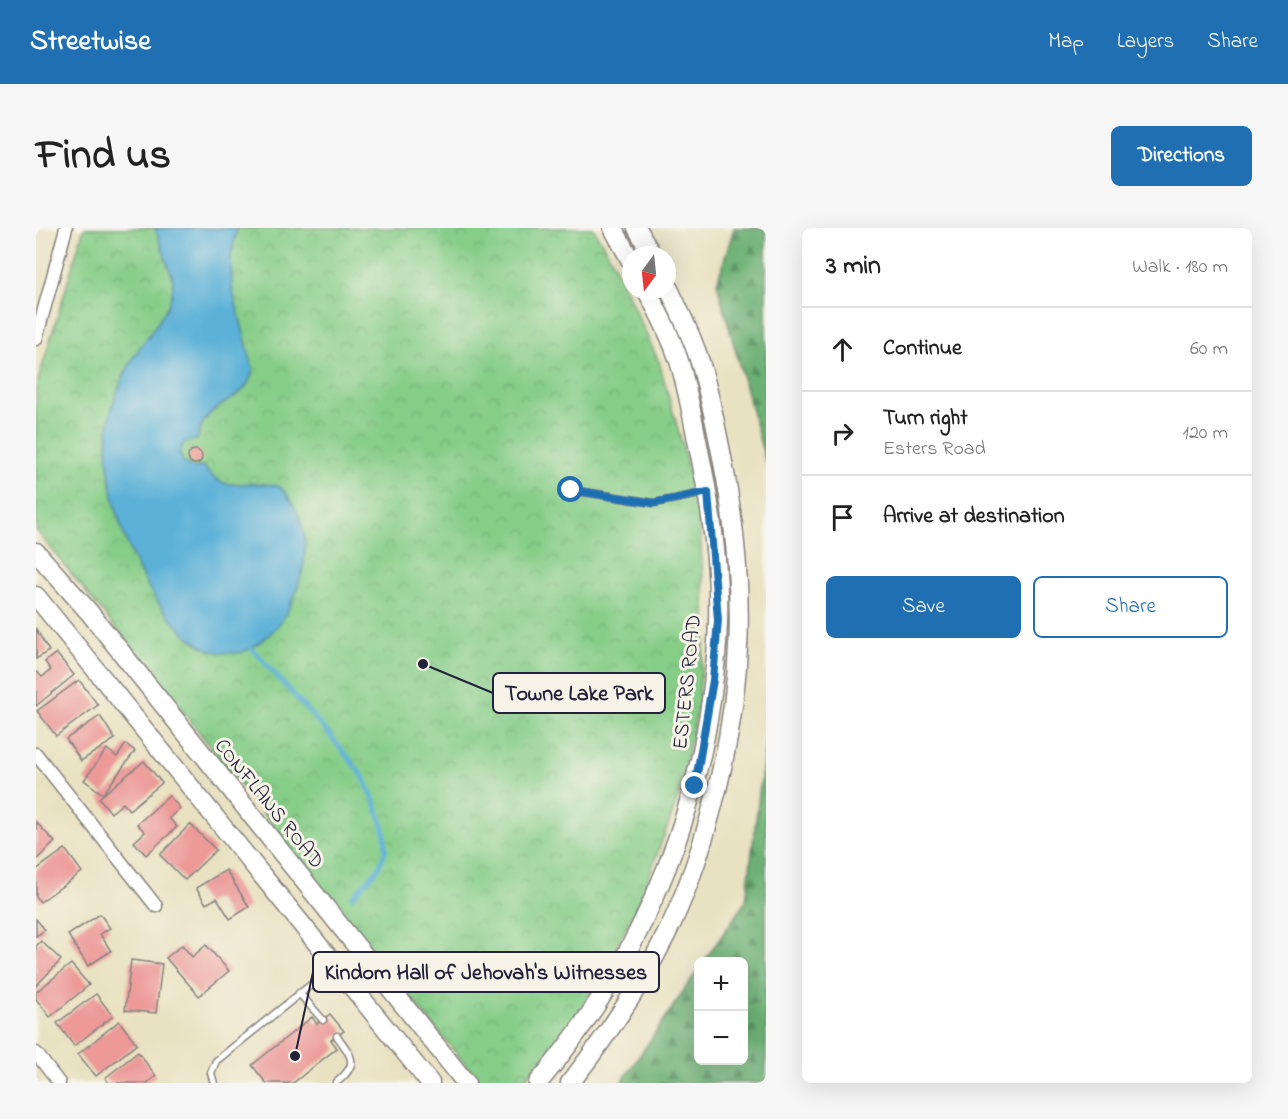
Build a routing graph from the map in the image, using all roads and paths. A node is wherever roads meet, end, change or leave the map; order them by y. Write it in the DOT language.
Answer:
graph roads {
  1 [pos="66,228"];
  2 [pos="613,228"];
  3 [pos="638,228"];
  4 [pos="623,246"];
  5 [pos="647,246"];
  6 [pos="652,300"];
  7 [pos="674,300"];
  8 [pos="36,339"];
  9 [pos="571,490"];
  10 [pos="729,490"];
  11 [pos="708,492"];
  12 [pos="36,552"];
  13 [pos="36,596"];
  14 [pos="36,754"];
  15 [pos="156,906"];
  16 [pos="357,948"];
  17 [pos="336,964"];
  18 [pos="299,993"];
  19 [pos="323,1020"];
  20 [pos="337,1036"];
  21 [pos="36,1053"];
  22 [pos="59,1083"];
  23 [pos="214,1083"];
  24 [pos="336,1083"];
  25 [pos="430,1083"];
  26 [pos="466,1083"];
  27 [pos="538,1083"];
  28 [pos="570,1083"];
  1 -- 8 [label="street"];
  2 -- 4 [label="street"];
  3 -- 5 [label="street"];
  6 -- 11 [label="street, ESTERS ROAD"];
  7 -- 10 [label="street"];
  9 -- 11 [label="lane"];
  10 -- 11 [label="street"];
  10 -- 28 [label="street"];
  11 -- 27 [label="street, ESTERS ROAD"];
  12 -- 16 [label="street, CONFLANS ROAD"];
  13 -- 17 [label="street"];
  14 -- 15 [label="street"];
  16 -- 17 [label="street"];
  16 -- 26 [label="street, CONFLANS ROAD"];
  17 -- 18 [label="lane"];
  17 -- 25 [label="street"];
  18 -- 19 [label="lane"];
  18 -- 23 [label="lane"];
  20 -- 24 [label="lane"];
  21 -- 22 [label="street"];
}
